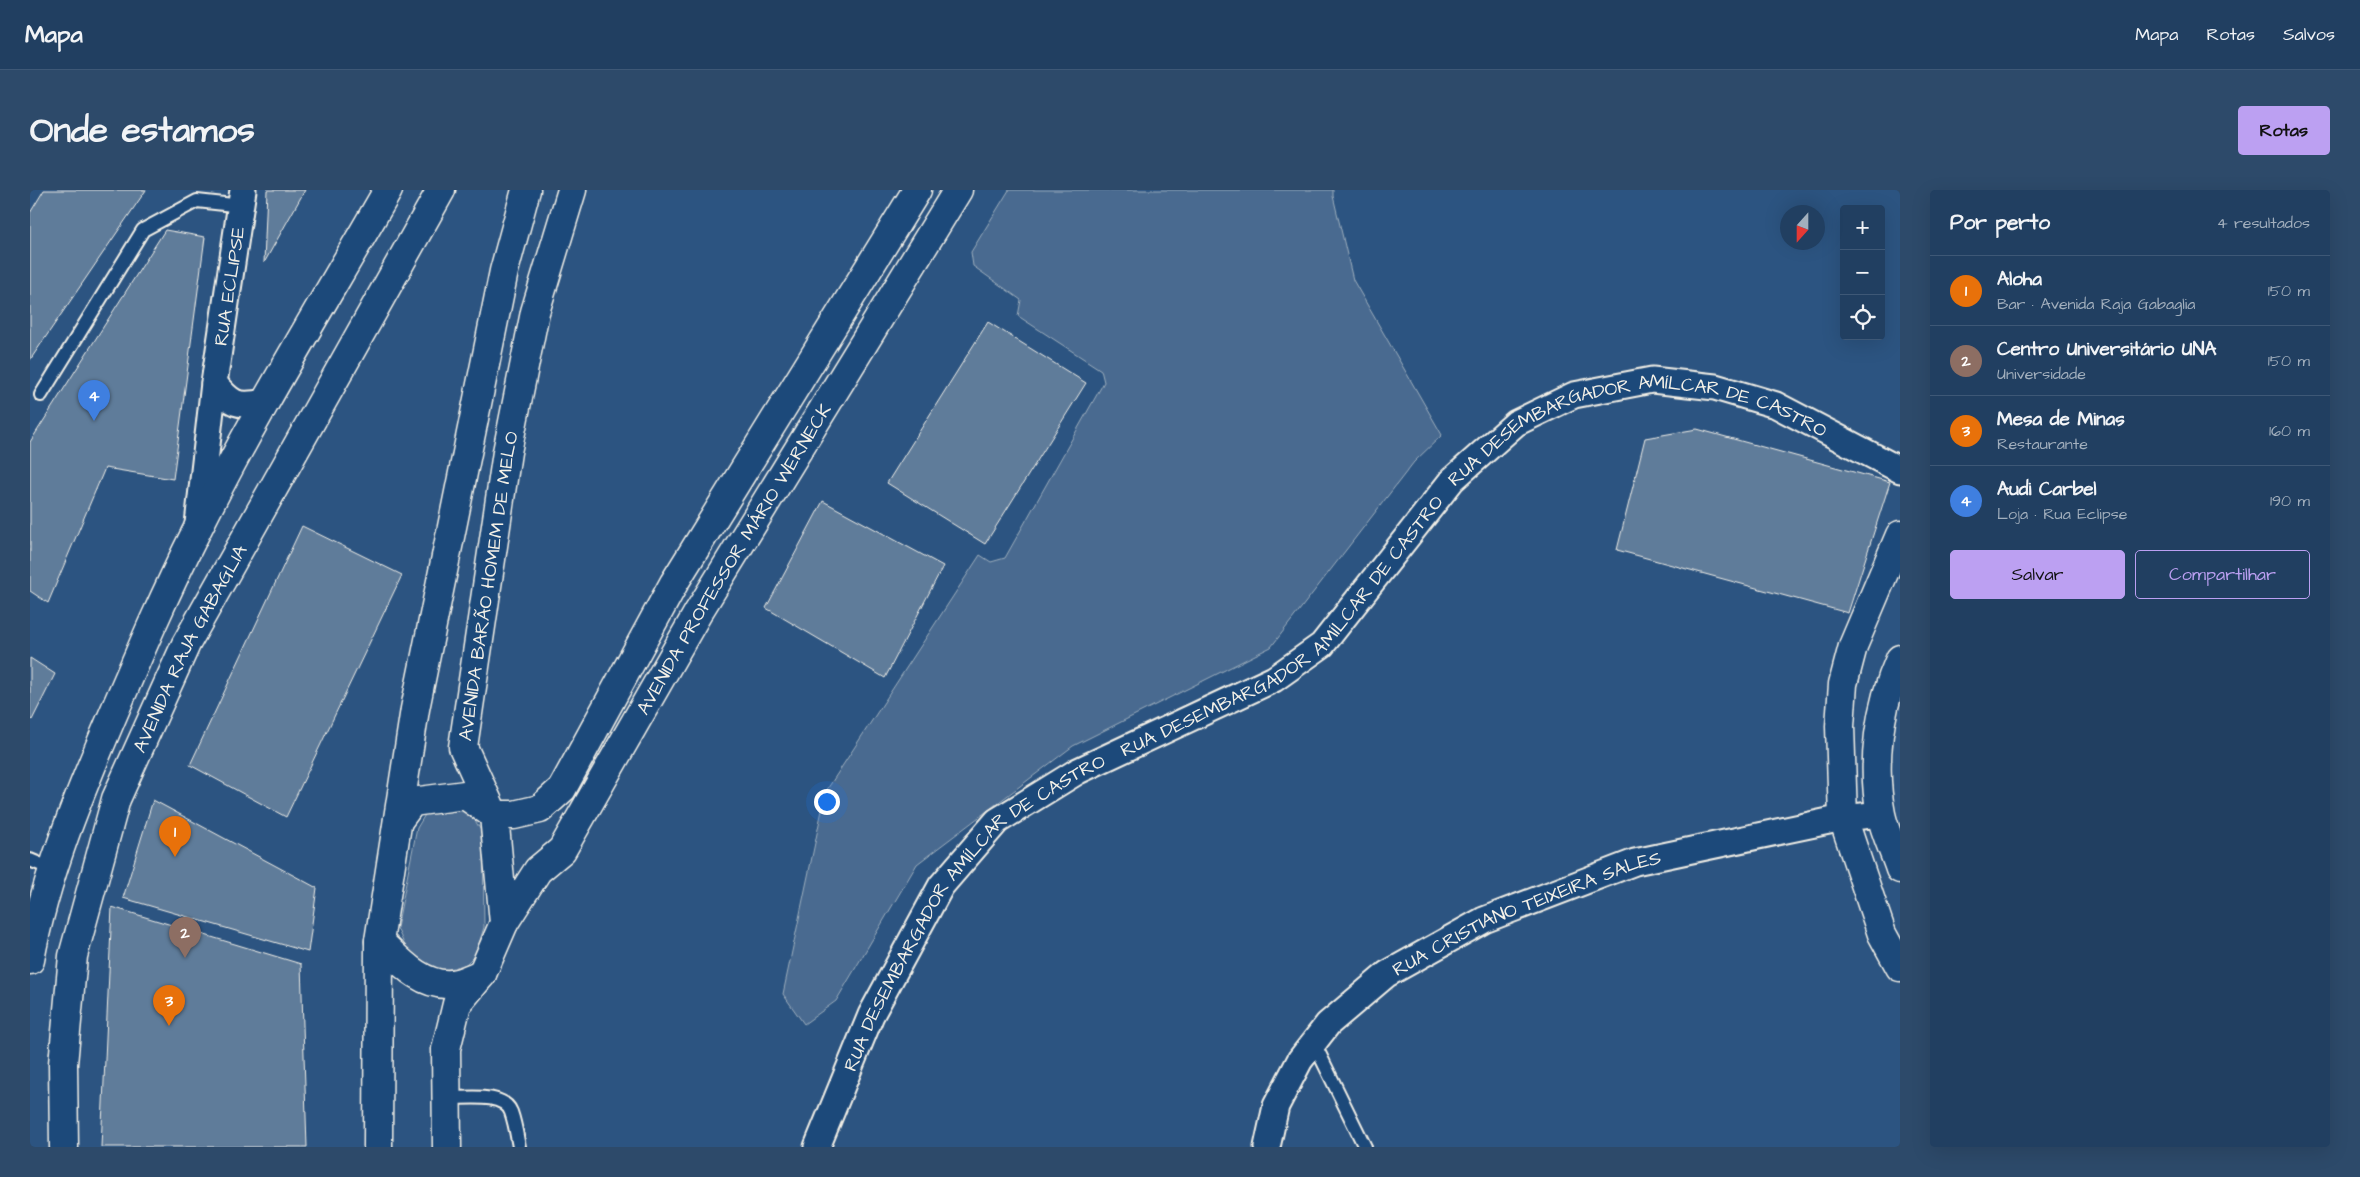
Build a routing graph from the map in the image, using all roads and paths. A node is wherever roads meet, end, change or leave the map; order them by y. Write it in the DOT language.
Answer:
graph roads {
  1 [pos="388,190"];
  2 [pos="441,190"];
  3 [pos="526,190"];
  4 [pos="572,190"];
  5 [pos="917,190"];
  6 [pos="958,190"];
  7 [pos="242,198"];
  8 [pos="214,383"];
  9 [pos="40,395"];
  10 [pos="266,402"];
  11 [pos="1900,470"];
  12 [pos="197,529"];
  13 [pos="1900,535"];
  14 [pos="674,583"];
  15 [pos="699,612"];
  16 [pos="1900,659"];
  17 [pos="1881,814"];
  18 [pos="494,815"];
  19 [pos="1843,818"];
  20 [pos="398,821"];
  21 [pos="42,865"];
  22 [pos="1900,869"];
  23 [pos="504,923"];
  24 [pos="379,941"];
  25 [pos="30,960"];
  26 [pos="1900,967"];
  27 [pos="482,974"];
  28 [pos="1314,1043"];
  29 [pos="445,1098"];
  30 [pos="64,1147"];
  31 [pos="378,1147"];
  32 [pos="447,1147"];
  33 [pos="519,1147"];
  34 [pos="817,1147"];
  35 [pos="1267,1147"];
  36 [pos="1365,1147"];
  1 -- 10 [label="main road, AVENIDA RAJA GABAGLIA"];
  2 -- 30 [label="main road, AVENIDA RAJA GABAGLIA"];
  3 -- 20 [label="main road, AVENIDA BARÃO HOMEM DE MELO"];
  4 -- 18 [label="main road, AVENIDA BARÃO HOMEM DE MELO"];
  5 -- 14 [label="main road, AVENIDA PROFESSOR MÁRIO WERNECK"];
  6 -- 15 [label="main road, AVENIDA PROFESSOR MÁRIO WERNECK"];
  7 -- 8 [label="street, RUA ECLIPSE"];
  7 -- 9 [label="lane"];
  8 -- 10 [label="street"];
  8 -- 12 [label="street, RUA ECLIPSE"];
  10 -- 12 [label="main road, AVENIDA RAJA GABAGLIA"];
  11 -- 34 [label="street, RUA DESEMBARGADOR AMÍLCAR DE CASTRO"];
  12 -- 21 [label="main road, AVENIDA RAJA GABAGLIA"];
  13 -- 19 [label="main road"];
  14 -- 15 [label="main road"];
  14 -- 18 [label="main road, AVENIDA PROFESSOR MÁRIO WERNECK"];
  15 -- 23 [label="main road, AVENIDA PROFESSOR MÁRIO WERNECK"];
  16 -- 17 [label="main road"];
  17 -- 19 [label="street, RUA CRISTIANO TEIXEIRA SALES"];
  17 -- 22 [label="main road"];
  18 -- 20 [label="main road"];
  18 -- 23 [label="main road, AVENIDA BARÃO HOMEM DE MELO"];
  19 -- 26 [label="main road"];
  19 -- 28 [label="street, RUA CRISTIANO TEIXEIRA SALES"];
  20 -- 24 [label="main road, AVENIDA BARÃO HOMEM DE MELO"];
  21 -- 25 [label="main road, AVENIDA RAJA GABAGLIA"];
  23 -- 27 [label="main road, AVENIDA BARÃO HOMEM DE MELO"];
  24 -- 27 [label="main road"];
  24 -- 31 [label="main road, AVENIDA BARÃO HOMEM DE MELO"];
  27 -- 29 [label="main road, AVENIDA BARÃO HOMEM DE MELO"];
  28 -- 35 [label="street, RUA CRISTIANO TEIXEIRA SALES"];
  28 -- 36 [label="lane"];
  29 -- 32 [label="main road, AVENIDA BARÃO HOMEM DE MELO"];
  29 -- 33 [label="lane"];
}
